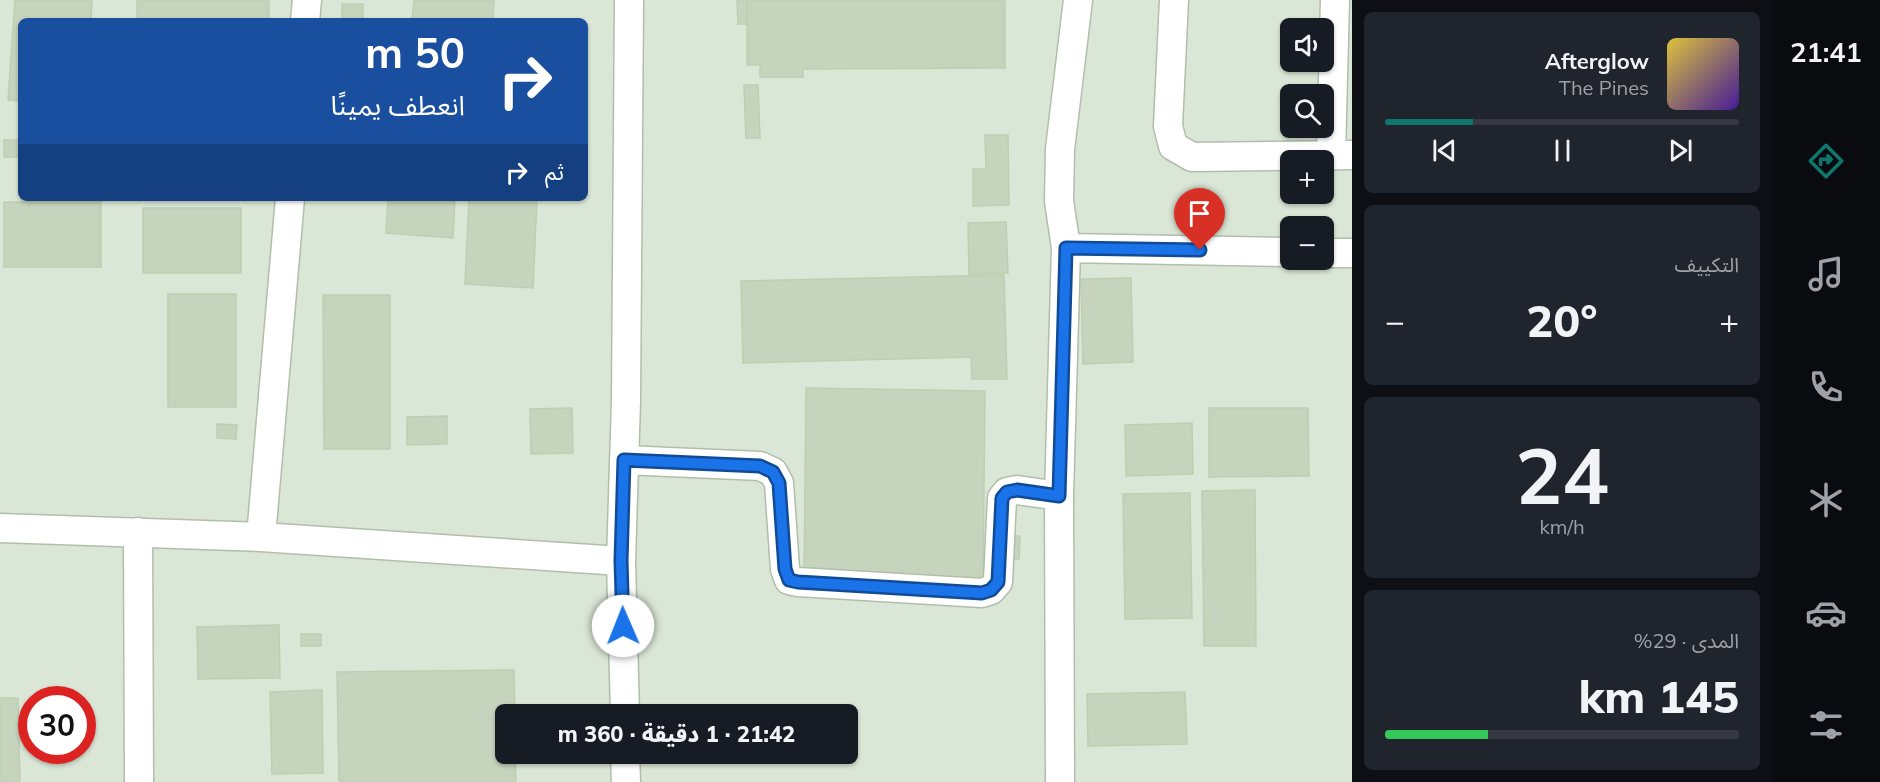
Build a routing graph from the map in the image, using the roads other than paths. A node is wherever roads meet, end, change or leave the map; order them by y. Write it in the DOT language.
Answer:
graph roads {
  1 [pos="307,0"];
  2 [pos="629,0"];
  3 [pos="1078,0"];
  4 [pos="1174,0"];
  5 [pos="1335,0"];
  6 [pos="305,18"];
  7 [pos="1341,155"];
  8 [pos="290,201"];
  9 [pos="1066,248"];
  10 [pos="1280,252"];
  11 [pos="1334,253"];
  12 [pos="1352,253"];
  13 [pos="624,460"];
  14 [pos="1059,496"];
  15 [pos="0,528"];
  16 [pos="138,532"];
  17 [pos="261,537"];
  18 [pos="621,561"];
  19 [pos="624,704"];
  20 [pos="625,764"];
  21 [pos="139,782"];
  22 [pos="626,782"];
  23 [pos="1060,782"];
  1 -- 6 [label="street"];
  2 -- 13 [label="street"];
  3 -- 9 [label="street"];
  4 -- 7 [label="street"];
  5 -- 7 [label="street"];
  8 -- 17 [label="street"];
  9 -- 10 [label="street"];
  9 -- 14 [label="street"];
  11 -- 12 [label="street"];
  13 -- 14 [label="street"];
  13 -- 18 [label="street"];
  14 -- 23 [label="street"];
  15 -- 16 [label="street"];
  16 -- 17 [label="street"];
  16 -- 21 [label="street"];
  17 -- 18 [label="street"];
  18 -- 19 [label="street"];
  20 -- 22 [label="street"];
}
